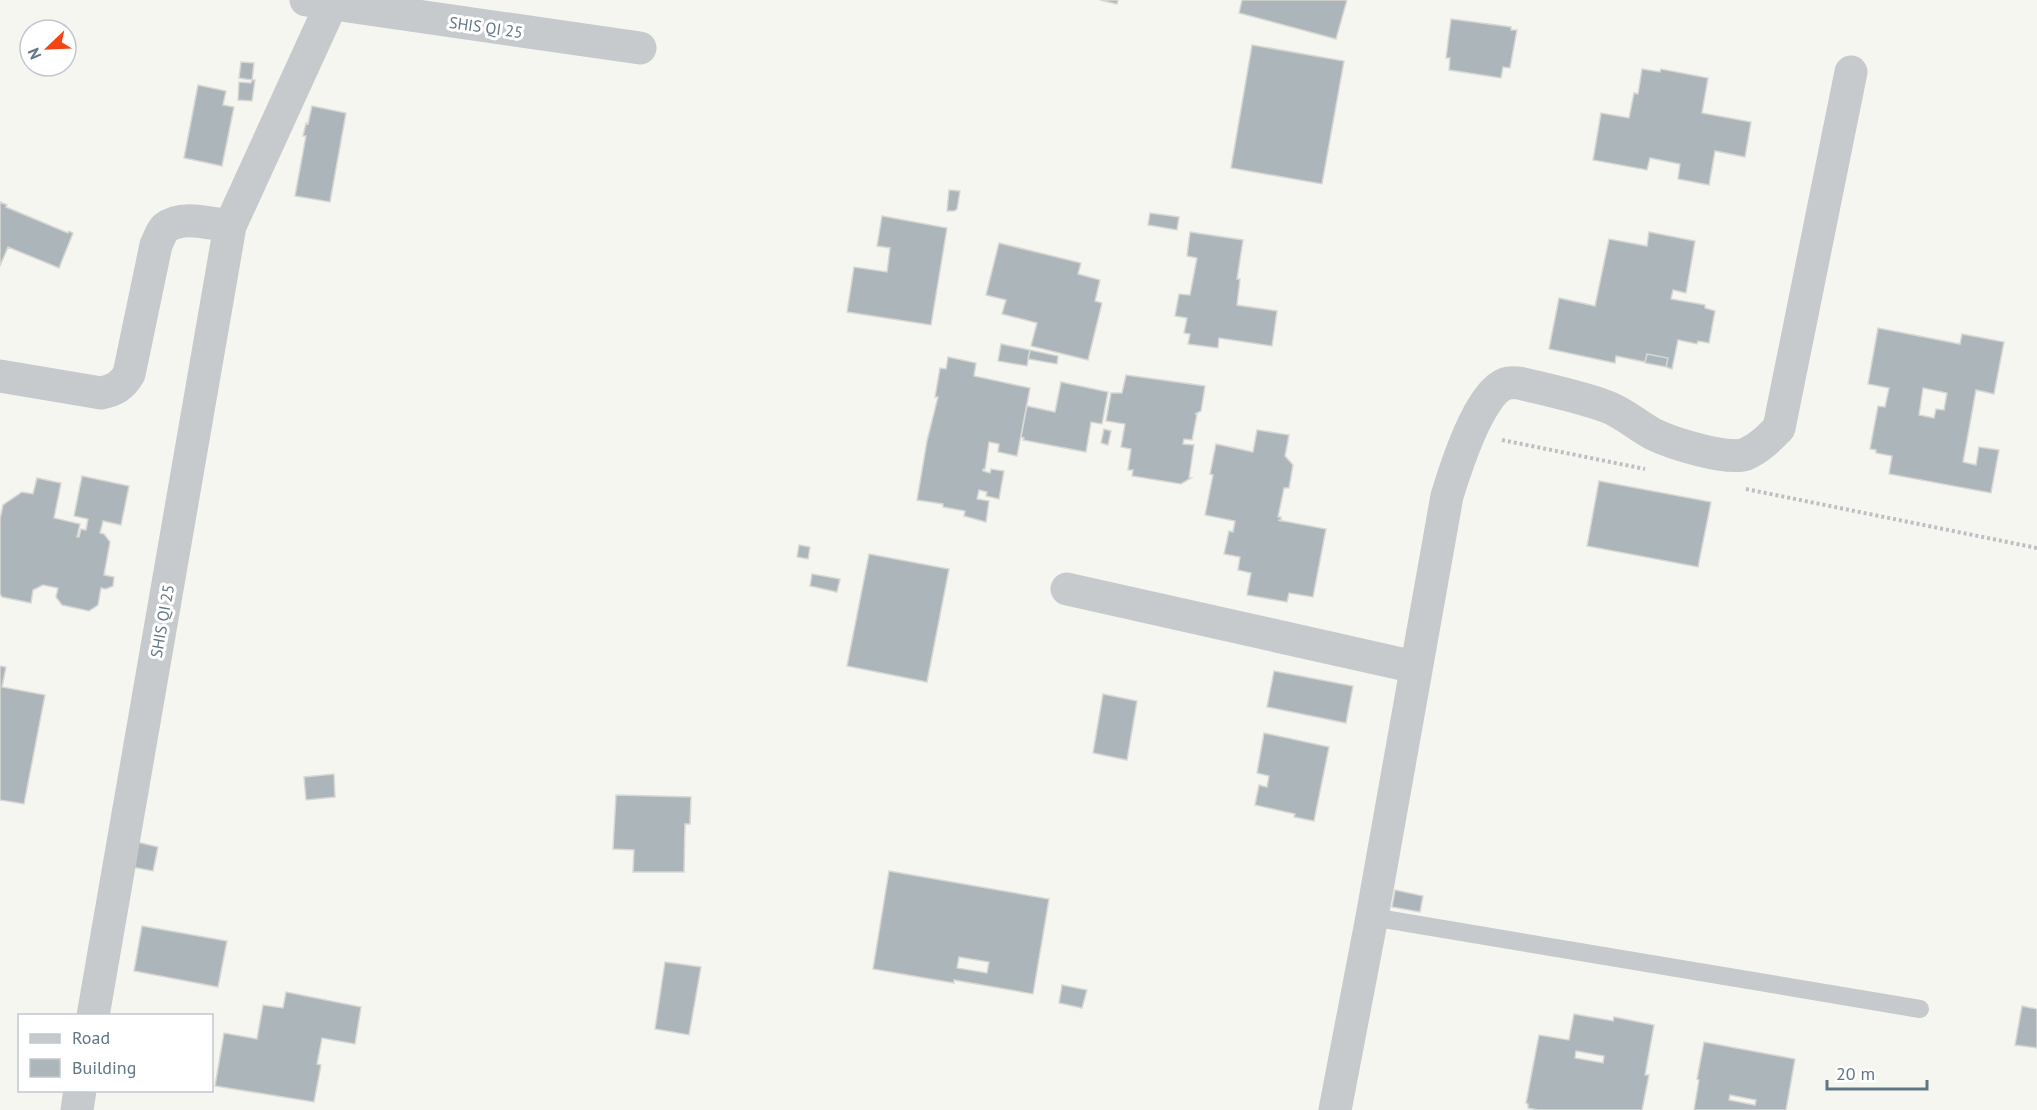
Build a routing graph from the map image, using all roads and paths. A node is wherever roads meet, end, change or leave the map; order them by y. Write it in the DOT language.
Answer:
graph roads {
  1 [pos="319,2"];
  2 [pos="640,48"];
  3 [pos="1851,72"];
  4 [pos="230,226"];
  5 [pos="0,376"];
  6 [pos="1469,434"];
  7 [pos="1654,471"];
  8 [pos="1736,487"];
  9 [pos="2037,548"];
  10 [pos="1067,589"];
  11 [pos="1415,667"];
  12 [pos="1372,917"];
  13 [pos="1920,1009"];
  14 [pos="93,1014"];
  15 [pos="80,1092"];
  16 [pos="77,1110"];
  17 [pos="1335,1110"];
  1 -- 2 [label="street, SHIS QI 25"];
  1 -- 4 [label="street, SHIS QI 25"];
  3 -- 6 [label="street"];
  4 -- 5 [label="street"];
  4 -- 14 [label="street, SHIS QI 25"];
  6 -- 7 [label="path"];
  6 -- 11 [label="street"];
  8 -- 9 [label="path"];
  10 -- 11 [label="street"];
  11 -- 12 [label="street"];
  12 -- 13 [label="lane"];
  12 -- 17 [label="street"];
  15 -- 16 [label="street"];
}
